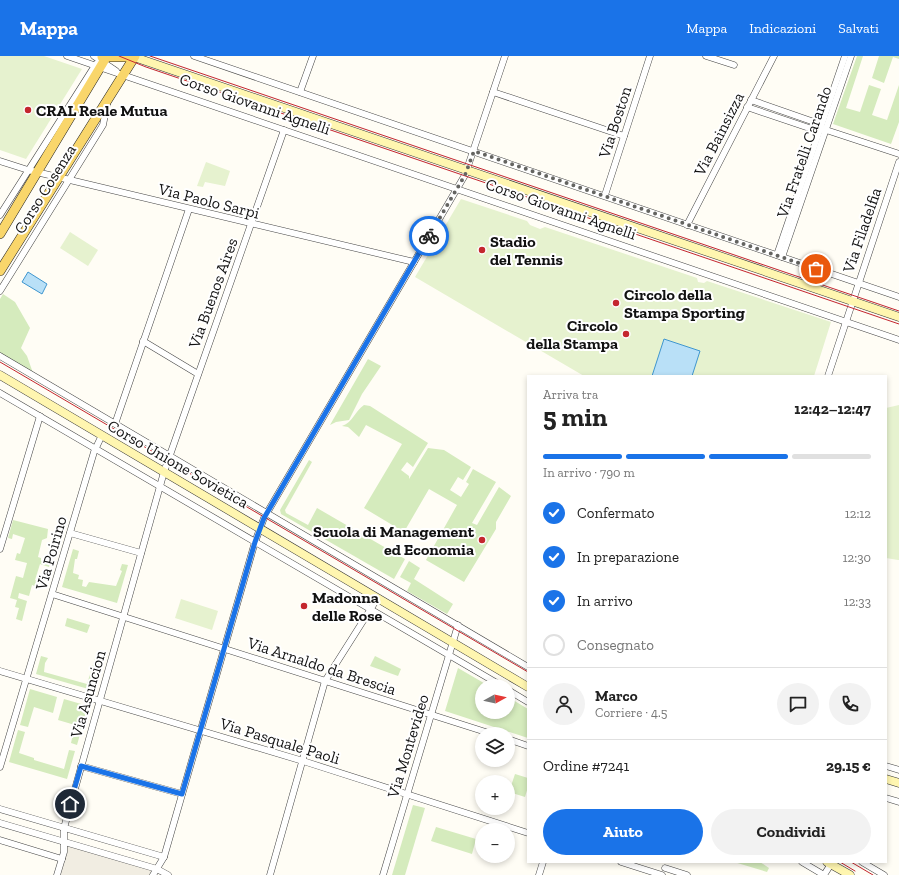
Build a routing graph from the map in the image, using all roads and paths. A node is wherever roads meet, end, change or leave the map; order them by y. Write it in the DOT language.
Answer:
graph roads {
  1 [pos="67,56"];
  2 [pos="94,56"];
  3 [pos="134,56"];
  4 [pos="194,56"];
  5 [pos="313,56"];
  6 [pos="505,56"];
  7 [pos="650,56"];
  8 [pos="706,56"];
  9 [pos="774,56"];
  10 [pos="845,56"];
  11 [pos="851,56"];
  12 [pos="101,61"];
  13 [pos="734,65"];
  14 [pos="124,75"];
  15 [pos="300,92"];
  16 [pos="494,92"];
  17 [pos="108,99"];
  18 [pos="751,100"];
  19 [pos="748,107"];
  20 [pos="823,129"];
  21 [pos="284,130"];
  22 [pos="624,136"];
  23 [pos="474,151"];
  24 [pos="899,154"];
  25 [pos="0,161"];
  26 [pos="899,162"];
  27 [pos="28,170"];
  28 [pos="467,170"];
  29 [pos="38,172"];
  30 [pos="58,178"];
  31 [pos="68,180"];
  32 [pos="457,189"];
  33 [pos="605,195"];
  34 [pos="189,209"];
  35 [pos="0,215"];
  36 [pos="251,225"];
  37 [pos="687,225"];
  38 [pos="0,234"];
  39 [pos="779,256"];
  40 [pos="414,262"];
  41 [pos="0,271"];
  42 [pos="858,283"];
  43 [pos="0,291"];
  44 [pos="899,297"];
  45 [pos="852,301"];
  46 [pos="899,317"];
  47 [pos="845,322"];
  48 [pos="899,340"];
  49 [pos="143,341"];
  50 [pos="0,356"];
  51 [pos="198,374"];
  52 [pos="0,375"];
  53 [pos="828,375"];
  54 [pos="0,393"];
  55 [pos="40,416"];
  56 [pos="115,424"];
  57 [pos="102,435"];
  58 [pos="95,448"];
  59 [pos="170,456"];
  60 [pos="164,472"];
  61 [pos="160,487"];
  62 [pos="266,513"];
  63 [pos="260,528"];
  64 [pos="70,533"];
  65 [pos="255,542"];
  66 [pos="0,548"];
  67 [pos="141,553"];
  68 [pos="52,594"];
  69 [pos="377,599"];
  70 [pos="370,609"];
  71 [pos="123,617"];
  72 [pos="458,625"];
  73 [pos="453,643"];
  74 [pos="224,649"];
  75 [pos="449,655"];
  76 [pos="527,666"];
  77 [pos="0,671"];
  78 [pos="26,679"];
  79 [pos="490,679"];
  80 [pos="325,681"];
  81 [pos="527,685"];
  82 [pos="515,694"];
  83 [pos="99,701"];
  84 [pos="527,701"];
  85 [pos="431,715"];
  86 [pos="475,729"];
  87 [pos="200,731"];
  88 [pos="515,741"];
  89 [pos="527,746"];
  90 [pos="303,761"];
  91 [pos="81,766"];
  92 [pos="887,766"];
  93 [pos="0,767"];
  94 [pos="899,770"];
  95 [pos="887,779"];
  96 [pos="899,783"];
  97 [pos="182,794"];
  98 [pos="407,794"];
  99 [pos="887,798"];
  100 [pos="899,802"];
  101 [pos="0,809"];
  102 [pos="0,823"];
  103 [pos="64,828"];
  104 [pos="527,833"];
  105 [pos="0,840"];
  106 [pos="64,842"];
  107 [pos="62,857"];
  108 [pos="164,857"];
  109 [pos="543,863"];
  110 [pos="624,863"];
  111 [pos="804,863"];
  112 [pos="829,863"];
  113 [pos="864,863"];
  114 [pos="667,864"];
  115 [pos="155,872"];
  116 [pos="57,875"];
  117 [pos="168,875"];
  118 [pos="270,875"];
  119 [pos="383,875"];
  120 [pos="539,875"];
  121 [pos="663,875"];
  122 [pos="687,875"];
  123 [pos="824,875"];
  124 [pos="850,875"];
  125 [pos="884,875"];
  1 -- 12 [label="street, Corso Giovanni Agnelli"];
  2 -- 12 [label="street, Corso Giovanni Agnelli"];
  3 -- 12 [label="main road, Corso Giovanni Agnelli"];
  3 -- 14 [label="main road, Corso Cosenza"];
  3 -- 28 [label="main road, Corso Giovanni Agnelli"];
  4 -- 15 [label="street, Corso Giovanni Agnelli"];
  5 -- 15 [label="street"];
  6 -- 16 [label="street"];
  7 -- 22 [label="street, Via Boston"];
  8 -- 13 [label="street"];
  9 -- 18 [label="street, Via Bainsizza"];
  10 -- 20 [label="street, Via Fratelli Carando"];
  11 -- 20 [label="street, Via Fratelli Carando"];
  12 -- 14 [label="street, Corso Giovanni Agnelli"];
  12 -- 27 [label="street, Corso Cosenza"];
  12 -- 29 [label="main road, Corso Cosenza"];
  14 -- 17 [label="main road, Corso Cosenza"];
  14 -- 21 [label="street, Corso Giovanni Agnelli"];
  15 -- 23 [label="street, Corso Giovanni Agnelli"];
  16 -- 22 [label="street"];
  16 -- 23 [label="street"];
  17 -- 30 [label="main road, Corso Cosenza"];
  17 -- 31 [label="street, Corso Cosenza"];
  18 -- 19 [label="street, Via Bainsizza"];
  18 -- 20 [label="street"];
  19 -- 20 [label="street"];
  19 -- 37 [label="street, Via Bainsizza"];
  20 -- 24 [label="street"];
  20 -- 39 [label="street, Via Fratelli Carando"];
  21 -- 32 [label="street, Corso Giovanni Agnelli"];
  21 -- 36 [label="street, Via Buenos Aires"];
  22 -- 33 [label="street, Via Boston"];
  23 -- 28 [label="street"];
  23 -- 33 [label="street, Corso Giovanni Agnelli"];
  25 -- 27 [label="street, Via Paolo Sarpi"];
  26 -- 42 [label="street, Via Filadelfia"];
  27 -- 29 [label="street, Via Paolo Sarpi"];
  27 -- 35 [label="street, Corso Cosenza"];
  28 -- 32 [label="street"];
  28 -- 45 [label="main road, Corso Giovanni Agnelli"];
  29 -- 30 [label="street, Via Paolo Sarpi"];
  29 -- 38 [label="main road, Corso Cosenza"];
  30 -- 31 [label="street, Via Paolo Sarpi"];
  30 -- 41 [label="main road, Corso Cosenza"];
  31 -- 34 [label="street, Via Paolo Sarpi"];
  31 -- 43 [label="street, Corso Cosenza"];
  32 -- 40 [label="street"];
  32 -- 47 [label="street, Corso Giovanni Agnelli"];
  33 -- 37 [label="street, Corso Giovanni Agnelli"];
  34 -- 36 [label="street, Via Paolo Sarpi"];
  34 -- 49 [label="street, Corso Unione Sovietica"];
  36 -- 40 [label="street, Via Paolo Sarpi"];
  36 -- 51 [label="street, Via Buenos Aires"];
  37 -- 39 [label="street, Corso Giovanni Agnelli"];
  39 -- 42 [label="street, Corso Giovanni Agnelli"];
  40 -- 62 [label="street"];
  42 -- 44 [label="street, Corso Giovanni Agnelli"];
  42 -- 45 [label="street, Via Filadelfia"];
  45 -- 46 [label="main road, Corso Giovanni Agnelli"];
  45 -- 47 [label="street, Via Filadelfia"];
  47 -- 48 [label="street, Corso Giovanni Agnelli"];
  47 -- 53 [label="street, Via Filadelfia"];
  49 -- 51 [label="street, Via Buenos Aires"];
  49 -- 56 [label="street, Corso Unione Sovietica"];
  50 -- 56 [label="street, Corso Unione Sovietica"];
  51 -- 59 [label="street, Via Buenos Aires"];
  52 -- 57 [label="main road, Corso Unione Sovietica"];
  54 -- 55 [label="street, Corso Unione Sovietica"];
  55 -- 58 [label="street, Corso Unione Sovietica"];
  55 -- 66 [label="street"];
  56 -- 59 [label="street, Corso Unione Sovietica"];
  57 -- 58 [label="street, Via Poirino"];
  57 -- 60 [label="main road, Corso Unione Sovietica"];
  58 -- 61 [label="street, Corso Unione Sovietica"];
  58 -- 64 [label="street, Via Poirino"];
  59 -- 60 [label="street, Via Buenos Aires"];
  59 -- 62 [label="street, Corso Unione Sovietica"];
  60 -- 61 [label="street, Via Asuncion"];
  60 -- 63 [label="main road, Corso Unione Sovietica"];
  61 -- 65 [label="street, Corso Unione Sovietica"];
  61 -- 67 [label="street, Via Asuncion"];
  62 -- 63 [label="street"];
  62 -- 72 [label="street, Corso Unione Sovietica"];
  63 -- 65 [label="street"];
  63 -- 69 [label="main road, Corso Unione Sovietica"];
  64 -- 67 [label="street"];
  64 -- 68 [label="street, Via Poirino"];
  65 -- 70 [label="street, Corso Unione Sovietica"];
  65 -- 74 [label="street"];
  67 -- 71 [label="street, Via Asuncion"];
  68 -- 71 [label="street, Via Arnaldo da Brescia"];
  68 -- 78 [label="street, Via Poirino"];
  69 -- 70 [label="street"];
  69 -- 73 [label="main road, Corso Unione Sovietica"];
  70 -- 75 [label="street, Corso Unione Sovietica"];
  70 -- 80 [label="street"];
  71 -- 74 [label="street, Via Arnaldo da Brescia"];
  71 -- 83 [label="street, Via Asuncion"];
  72 -- 73 [label="street, Via Montevideo"];
  72 -- 76 [label="street, Corso Unione Sovietica"];
  73 -- 75 [label="street, Via Montevideo"];
  73 -- 81 [label="main road, Corso Unione Sovietica"];
  74 -- 80 [label="street, Via Arnaldo da Brescia"];
  74 -- 87 [label="street"];
  75 -- 79 [label="street, Corso Unione Sovietica"];
  75 -- 85 [label="street, Via Montevideo"];
  77 -- 78 [label="street, Via Pasquale Paoli"];
  78 -- 83 [label="street, Via Pasquale Paoli"];
  78 -- 93 [label="street, Via Poirino"];
  80 -- 85 [label="street, Via Arnaldo da Brescia"];
  80 -- 90 [label="street"];
  82 -- 84 [label="street"];
  83 -- 87 [label="street, Via Pasquale Paoli"];
  83 -- 91 [label="street, Via Asuncion"];
  85 -- 86 [label="street, Via Arnaldo da Brescia"];
  85 -- 98 [label="street, Via Montevideo"];
  87 -- 90 [label="street, Via Pasquale Paoli"];
  87 -- 97 [label="street"];
  88 -- 89 [label="street"];
  90 -- 98 [label="street, Via Pasquale Paoli"];
  90 -- 118 [label="street"];
  91 -- 97 [label="street"];
  91 -- 103 [label="street, Via Asuncion"];
  92 -- 94 [label="street"];
  95 -- 96 [label="main road"];
  97 -- 108 [label="street"];
  98 -- 104 [label="street, Via Pasquale Paoli"];
  98 -- 119 [label="street, Via Montevideo"];
  99 -- 100 [label="street"];
  101 -- 103 [label="street"];
  102 -- 106 [label="street"];
  103 -- 106 [label="street, Via Asuncion"];
  103 -- 108 [label="street"];
  105 -- 107 [label="street"];
  106 -- 107 [label="street, Via Asuncion"];
  106 -- 115 [label="street"];
  107 -- 116 [label="street, Via Asuncion"];
  108 -- 115 [label="street"];
  109 -- 120 [label="street"];
  110 -- 121 [label="street"];
  111 -- 123 [label="street"];
  112 -- 123 [label="street"];
  112 -- 124 [label="main road"];
  113 -- 125 [label="street"];
  114 -- 121 [label="street"];
  114 -- 122 [label="street"];
  115 -- 117 [label="street"];
}
